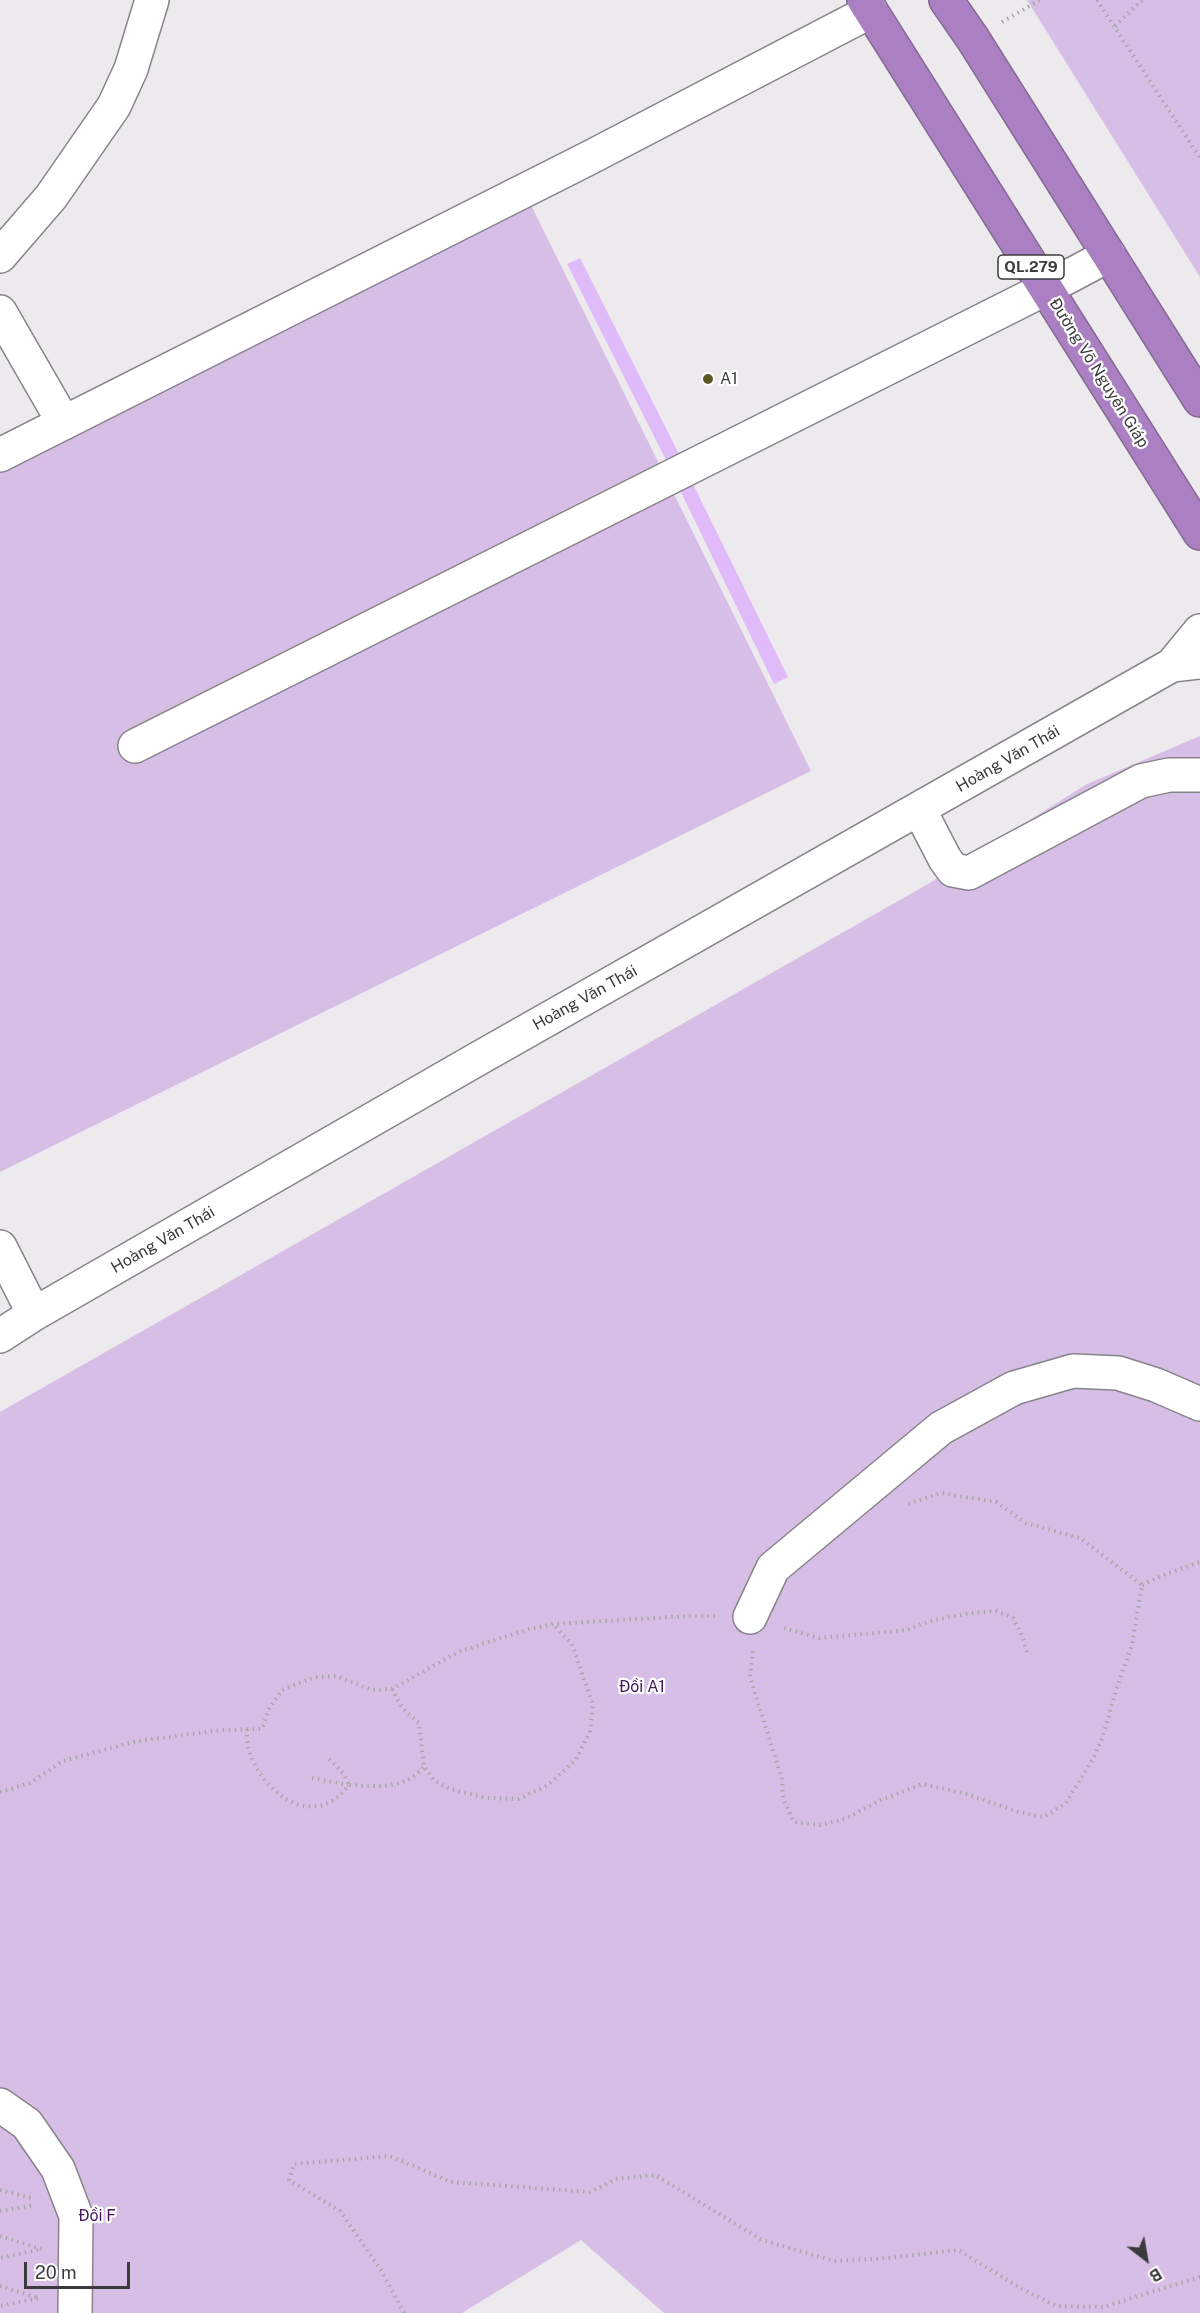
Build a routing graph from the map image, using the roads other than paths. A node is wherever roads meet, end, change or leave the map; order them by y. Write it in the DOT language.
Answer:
graph roads {
  1 [pos="152,0"];
  2 [pos="946,0"];
  3 [pos="867,6"];
  4 [pos="1109,255"];
  5 [pos="0,256"];
  6 [pos="1045,290"];
  7 [pos="0,312"];
  8 [pos="1200,400"];
  9 [pos="64,423"];
  10 [pos="0,454"];
  11 [pos="1200,533"];
  12 [pos="1200,631"];
  13 [pos="1186,664"];
  14 [pos="135,746"];
  15 [pos="1200,775"];
  16 [pos="919,809"];
  17 [pos="0,1246"];
  18 [pos="34,1314"];
  19 [pos="0,1336"];
  20 [pos="1200,1404"];
  21 [pos="750,1617"];
  22 [pos="0,2105"];
  23 [pos="75,2313"];
  1 -- 5 [label="street"];
  2 -- 4 [label="highway"];
  3 -- 6 [label="highway, Đường Võ Nguyên Giáp / QL.279"];
  3 -- 9 [label="street"];
  4 -- 6 [label="street"];
  4 -- 8 [label="highway"];
  6 -- 11 [label="highway, Đường Võ Nguyên Giáp / QL.279"];
  6 -- 14 [label="street"];
  7 -- 9 [label="street"];
  9 -- 10 [label="street"];
  12 -- 13 [label="street"];
  13 -- 16 [label="street, Hoàng Văn Thái"];
  15 -- 16 [label="street"];
  16 -- 18 [label="street, Hoàng Văn Thái"];
  17 -- 18 [label="street"];
  18 -- 19 [label="street, Hoàng Văn Thái"];
  20 -- 21 [label="street"];
  22 -- 23 [label="street"];
}
